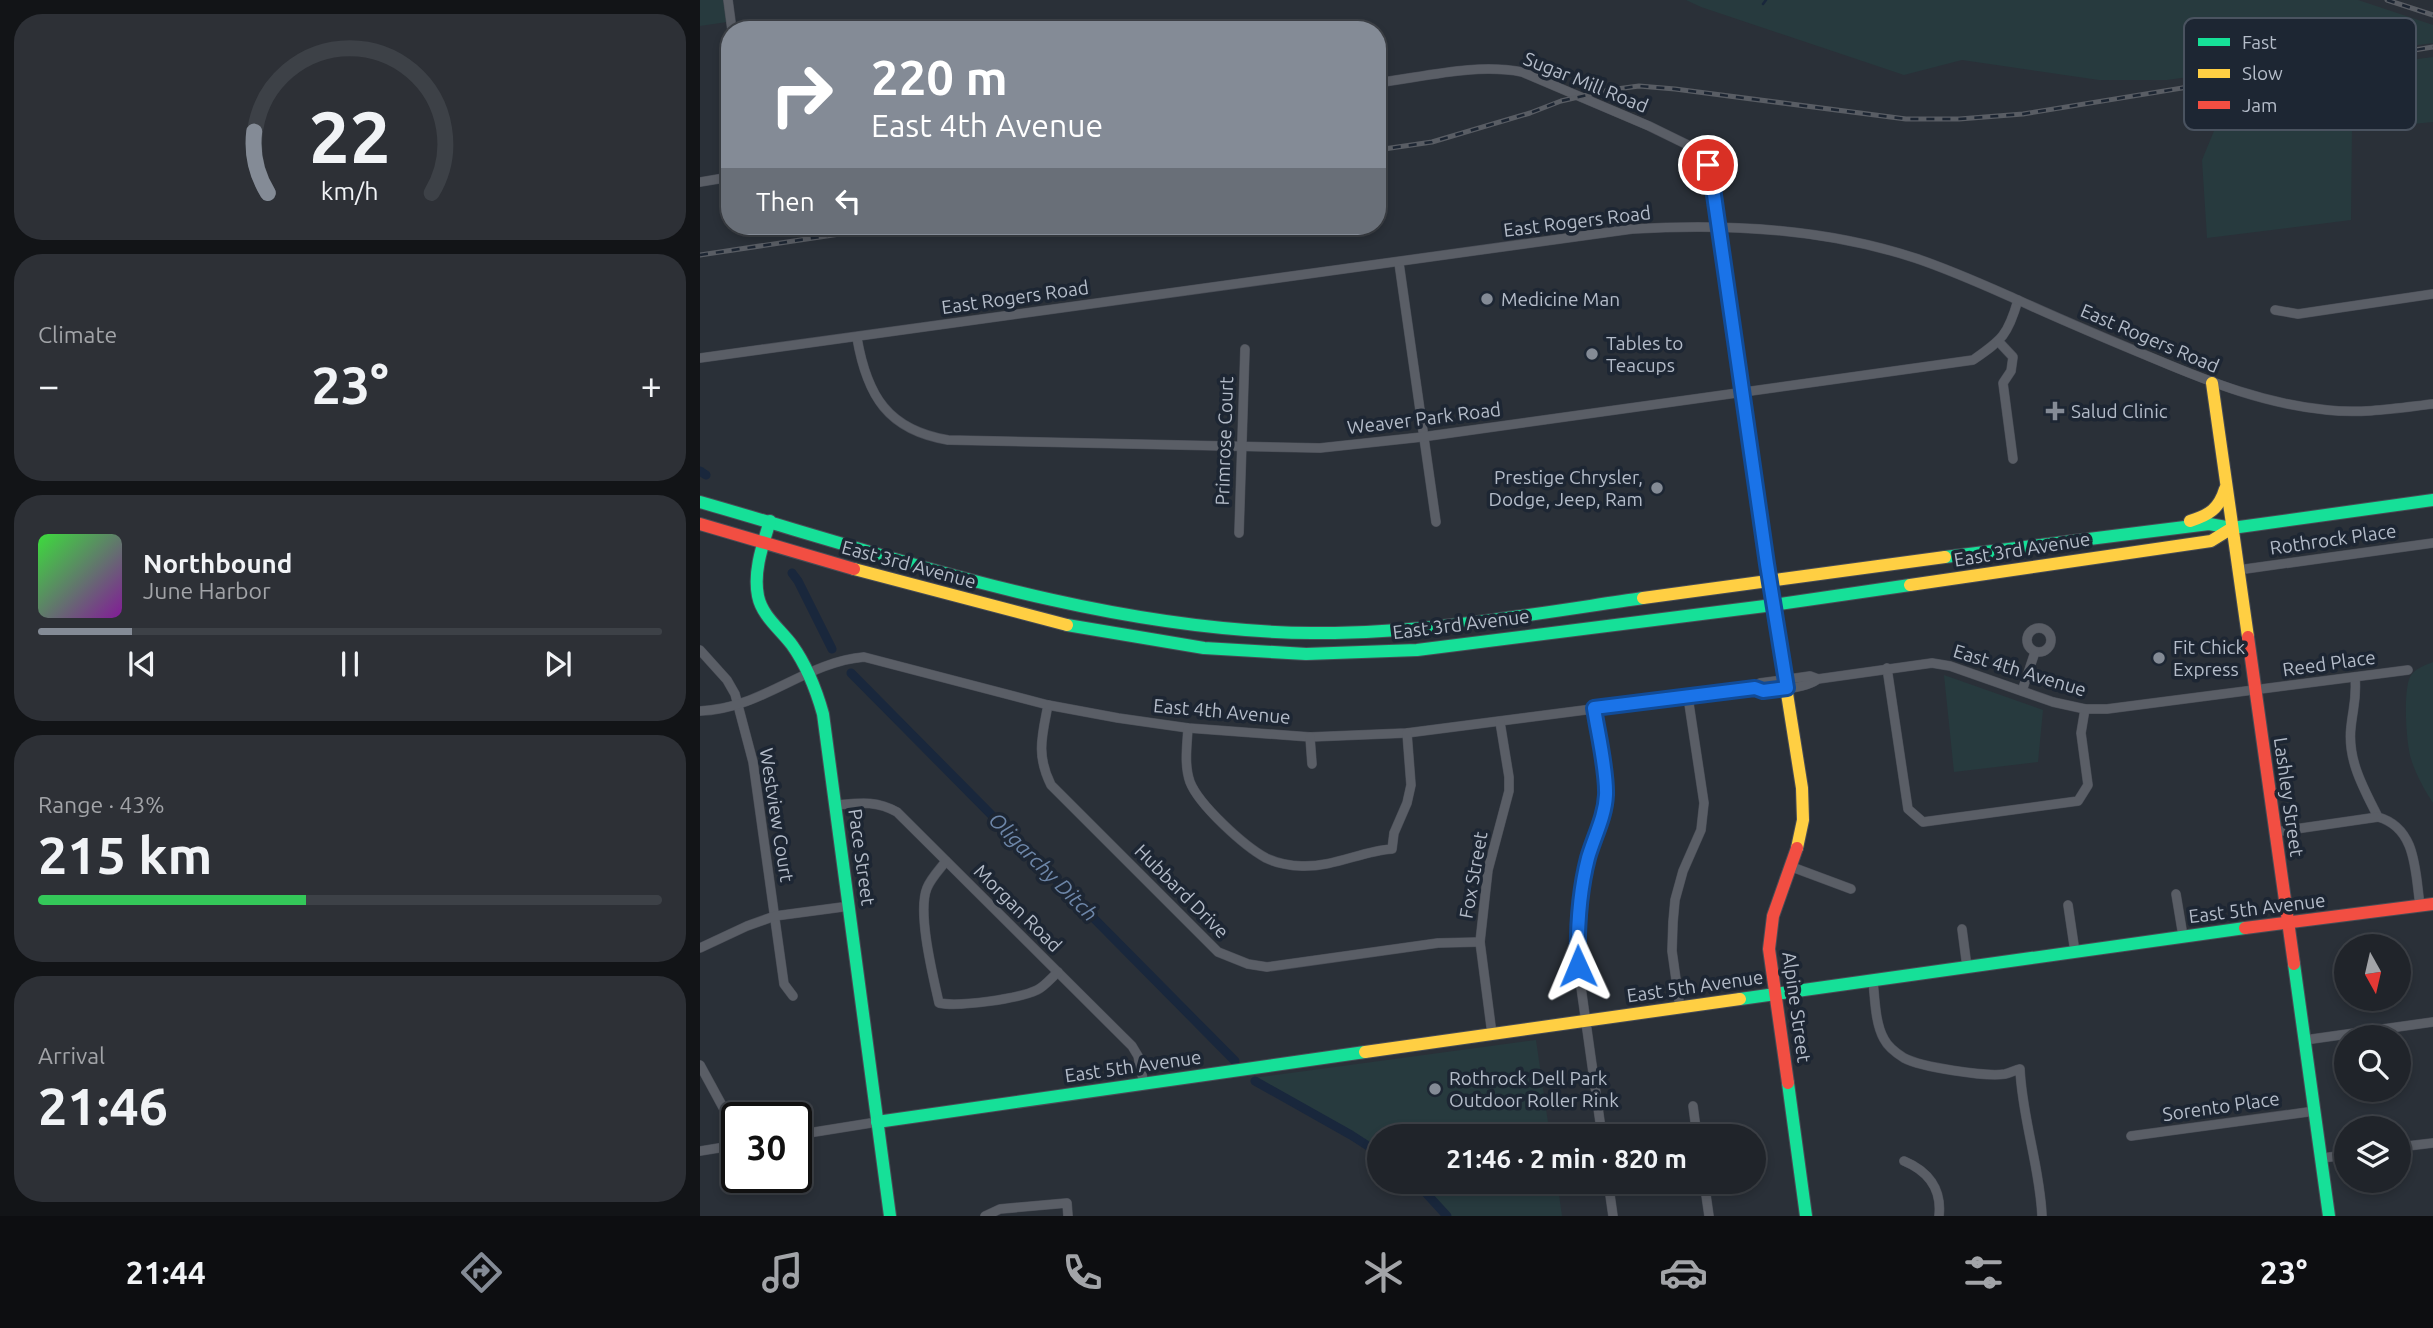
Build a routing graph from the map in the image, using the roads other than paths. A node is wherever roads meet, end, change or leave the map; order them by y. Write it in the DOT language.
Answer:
graph roads {
  1 [pos="727,0"];
  2 [pos="730,21"];
  3 [pos="1386,82"];
  4 [pos="721,178"];
  5 [pos="700,182"];
  6 [pos="1718,226"];
  7 [pos="1399,263"];
  8 [pos="2433,294"];
  9 [pos="2018,300"];
  10 [pos="2274,310"];
  11 [pos="857,338"];
  12 [pos="1999,342"];
  13 [pos="1245,349"];
  14 [pos="700,358"];
  15 [pos="2212,383"];
  16 [pos="1742,391"];
  17 [pos="2433,404"];
  18 [pos="1422,437"];
  19 [pos="1241,447"];
  20 [pos="2013,459"];
  21 [pos="2226,485"];
  22 [pos="2433,500"];
  23 [pos="700,502"];
  24 [pos="770,521"];
  25 [pos="1436,522"];
  26 [pos="700,524"];
  27 [pos="2232,528"];
  28 [pos="1239,533"];
  29 [pos="2140,533"];
  30 [pos="764,542"];
  31 [pos="2433,543"];
  32 [pos="2238,570"];
  33 [pos="1769,580"];
  34 [pos="1773,605"];
  35 [pos="700,650"];
  36 [pos="2035,652"];
  37 [pos="1887,668"];
  38 [pos="2408,670"];
  39 [pos="810,674"];
  40 [pos="2355,677"];
  41 [pos="1786,684"];
  42 [pos="2022,691"];
  43 [pos="2254,691"];
  44 [pos="1688,697"];
  45 [pos="1048,705"];
  46 [pos="738,706"];
  47 [pos="1594,708"];
  48 [pos="2085,709"];
  49 [pos="700,711"];
  50 [pos="1500,722"];
  51 [pos="1188,728"];
  52 [pos="1407,733"];
  53 [pos="1310,737"];
  54 [pos="1312,764"];
  55 [pos="836,804"];
  56 [pos="2378,817"];
  57 [pos="2274,832"];
  58 [pos="946,861"];
  59 [pos="1792,867"];
  60 [pos="1851,889"];
  61 [pos="2176,894"];
  62 [pos="2068,905"];
  63 [pos="2426,905"];
  64 [pos="849,906"];
  65 [pos="775,916"];
  66 [pos="2287,923"];
  67 [pos="1962,929"];
  68 [pos="2183,936"];
  69 [pos="1480,942"];
  70 [pos="700,948"];
  71 [pos="2076,952"];
  72 [pos="1967,967"];
  73 [pos="1058,972"];
  74 [pos="1873,981"];
  75 [pos="1776,995"];
  76 [pos="793,996"];
  77 [pos="1681,1008"];
  78 [pos="1586,1021"];
  79 [pos="2433,1022"];
  80 [pos="1492,1034"];
  81 [pos="2305,1040"];
  82 [pos="700,1065"];
  83 [pos="1143,1084"];
  84 [pos="721,1104"];
  85 [pos="1693,1106"];
  86 [pos="2315,1111"];
  87 [pos="877,1122"];
  88 [pos="1600,1124"];
  89 [pos="1696,1124"];
  90 [pos="812,1132"];
  91 [pos="2131,1136"];
  92 [pos="2433,1143"];
  93 [pos="2411,1146"];
  94 [pos="721,1148"];
  95 [pos="700,1151"];
  96 [pos="2334,1157"];
  97 [pos="2322,1158"];
  98 [pos="1904,1161"];
  99 [pos="1610,1194"];
  100 [pos="1706,1194"];
  101 [pos="890,1216"];
  102 [pos="985,1216"];
  103 [pos="1068,1216"];
  104 [pos="1613,1216"];
  105 [pos="1709,1216"];
  106 [pos="1806,1216"];
  107 [pos="1939,1216"];
  108 [pos="2042,1216"];
  109 [pos="2329,1216"];
  1 -- 2 [label="street"];
  3 -- 6 [label="street, Sugar Mill Road"];
  4 -- 5 [label="street"];
  6 -- 7 [label="street, East Rogers Road"];
  6 -- 9 [label="street, East Rogers Road"];
  6 -- 16 [label="street, Alpine Street"];
  7 -- 11 [label="street, East Rogers Road"];
  7 -- 18 [label="street"];
  8 -- 10 [label="street"];
  9 -- 12 [label="street"];
  9 -- 15 [label="street, East Rogers Road"];
  11 -- 14 [label="street, East Rogers Road"];
  11 -- 19 [label="street, Weaver Park Road"];
  12 -- 16 [label="street, Weaver Park Road"];
  12 -- 20 [label="street"];
  13 -- 19 [label="street, Primrose Court"];
  15 -- 17 [label="street, East Rogers Road"];
  15 -- 21 [label="main road, Lashley Street"];
  16 -- 18 [label="street, Weaver Park Road"];
  16 -- 33 [label="street, Alpine Street"];
  18 -- 19 [label="street, Weaver Park Road"];
  18 -- 25 [label="street"];
  19 -- 28 [label="street, Primrose Court"];
  21 -- 27 [label="main road, Lashley Street"];
  21 -- 29 [label="main road"];
  22 -- 27 [label="main road, East 3rd Avenue"];
  23 -- 24 [label="main road, East 3rd Avenue"];
  24 -- 30 [label="main road, Pace Street"];
  24 -- 33 [label="main road, East 3rd Avenue"];
  26 -- 30 [label="main road, East 3rd Avenue"];
  27 -- 29 [label="main road, East 3rd Avenue"];
  27 -- 32 [label="main road, Lashley Street"];
  27 -- 34 [label="main road, East 3rd Avenue"];
  29 -- 33 [label="main road, East 3rd Avenue"];
  30 -- 34 [label="main road, East 3rd Avenue"];
  30 -- 39 [label="main road, Pace Street"];
  31 -- 32 [label="street, Rothrock Place"];
  32 -- 43 [label="main road, Lashley Street"];
  33 -- 34 [label="main road, Alpine Street"];
  34 -- 41 [label="main road, Alpine Street"];
  35 -- 46 [label="street, Westview Court"];
  36 -- 42 [label="street"];
  37 -- 41 [label="street, East 4th Avenue"];
  37 -- 42 [label="street, East 4th Avenue"];
  37 -- 48 [label="street"];
  38 -- 40 [label="street, Reed Place"];
  39 -- 45 [label="street, East 4th Avenue"];
  39 -- 46 [label="street, East 4th Avenue"];
  39 -- 55 [label="main road, Pace Street"];
  40 -- 43 [label="street, Reed Place"];
  40 -- 56 [label="street"];
  41 -- 44 [label="street, East 4th Avenue"];
  41 -- 59 [label="main road, Alpine Street"];
  42 -- 48 [label="street, East 4th Avenue"];
  43 -- 48 [label="street, East 4th Avenue"];
  43 -- 57 [label="main road, Lashley Street"];
  44 -- 47 [label="street, East 4th Avenue"];
  44 -- 77 [label="street"];
  45 -- 51 [label="street, East 4th Avenue"];
  45 -- 69 [label="street, Hubbard Drive"];
  46 -- 49 [label="street, East 4th Avenue"];
  46 -- 65 [label="street, Westview Court"];
  47 -- 50 [label="street, East 4th Avenue"];
  47 -- 78 [label="street"];
  50 -- 52 [label="street, East 4th Avenue"];
  50 -- 69 [label="street, Fox Street"];
  51 -- 52 [label="street"];
  51 -- 53 [label="street, East 4th Avenue"];
  52 -- 53 [label="street, East 4th Avenue"];
  53 -- 54 [label="street"];
  55 -- 58 [label="street, Morgan Road"];
  55 -- 64 [label="main road, Pace Street"];
  56 -- 57 [label="street"];
  56 -- 63 [label="street"];
  57 -- 66 [label="main road, Lashley Street"];
  58 -- 73 [label="street, Morgan Road"];
  58 -- 73 [label="street"];
  59 -- 60 [label="street"];
  59 -- 75 [label="main road, Alpine Street"];
  61 -- 68 [label="street"];
  62 -- 71 [label="street"];
  63 -- 66 [label="main road, East 5th Avenue"];
  64 -- 65 [label="street"];
  64 -- 87 [label="main road, Pace Street"];
  65 -- 70 [label="street"];
  65 -- 76 [label="street, Westview Court"];
  66 -- 68 [label="main road, East 5th Avenue"];
  66 -- 81 [label="main road, Lashley Street"];
  67 -- 72 [label="street"];
  68 -- 71 [label="main road, East 5th Avenue"];
  69 -- 80 [label="street, Fox Street"];
  71 -- 72 [label="main road, East 5th Avenue"];
  72 -- 74 [label="main road, East 5th Avenue"];
  73 -- 83 [label="street, Morgan Road"];
  74 -- 75 [label="main road, East 5th Avenue"];
  74 -- 108 [label="street"];
  75 -- 77 [label="main road, East 5th Avenue"];
  75 -- 106 [label="main road, Alpine Street"];
  77 -- 78 [label="main road, East 5th Avenue"];
  78 -- 80 [label="main road, East 5th Avenue"];
  78 -- 88 [label="street"];
  79 -- 81 [label="street"];
  80 -- 83 [label="main road, East 5th Avenue"];
  81 -- 86 [label="main road, Lashley Street"];
  82 -- 84 [label="street"];
  83 -- 87 [label="main road, East 5th Avenue"];
  85 -- 89 [label="street"];
  86 -- 91 [label="street, Sorento Place"];
  86 -- 97 [label="main road, Lashley Street"];
  87 -- 90 [label="street, East 5th Avenue"];
  87 -- 101 [label="main road, Pace Street"];
  92 -- 93 [label="street"];
  94 -- 95 [label="street"];
  96 -- 97 [label="street"];
  97 -- 109 [label="main road, Lashley Street"];
  98 -- 107 [label="street"];
  99 -- 104 [label="street"];
  100 -- 105 [label="street"];
  102 -- 103 [label="street"];
}
